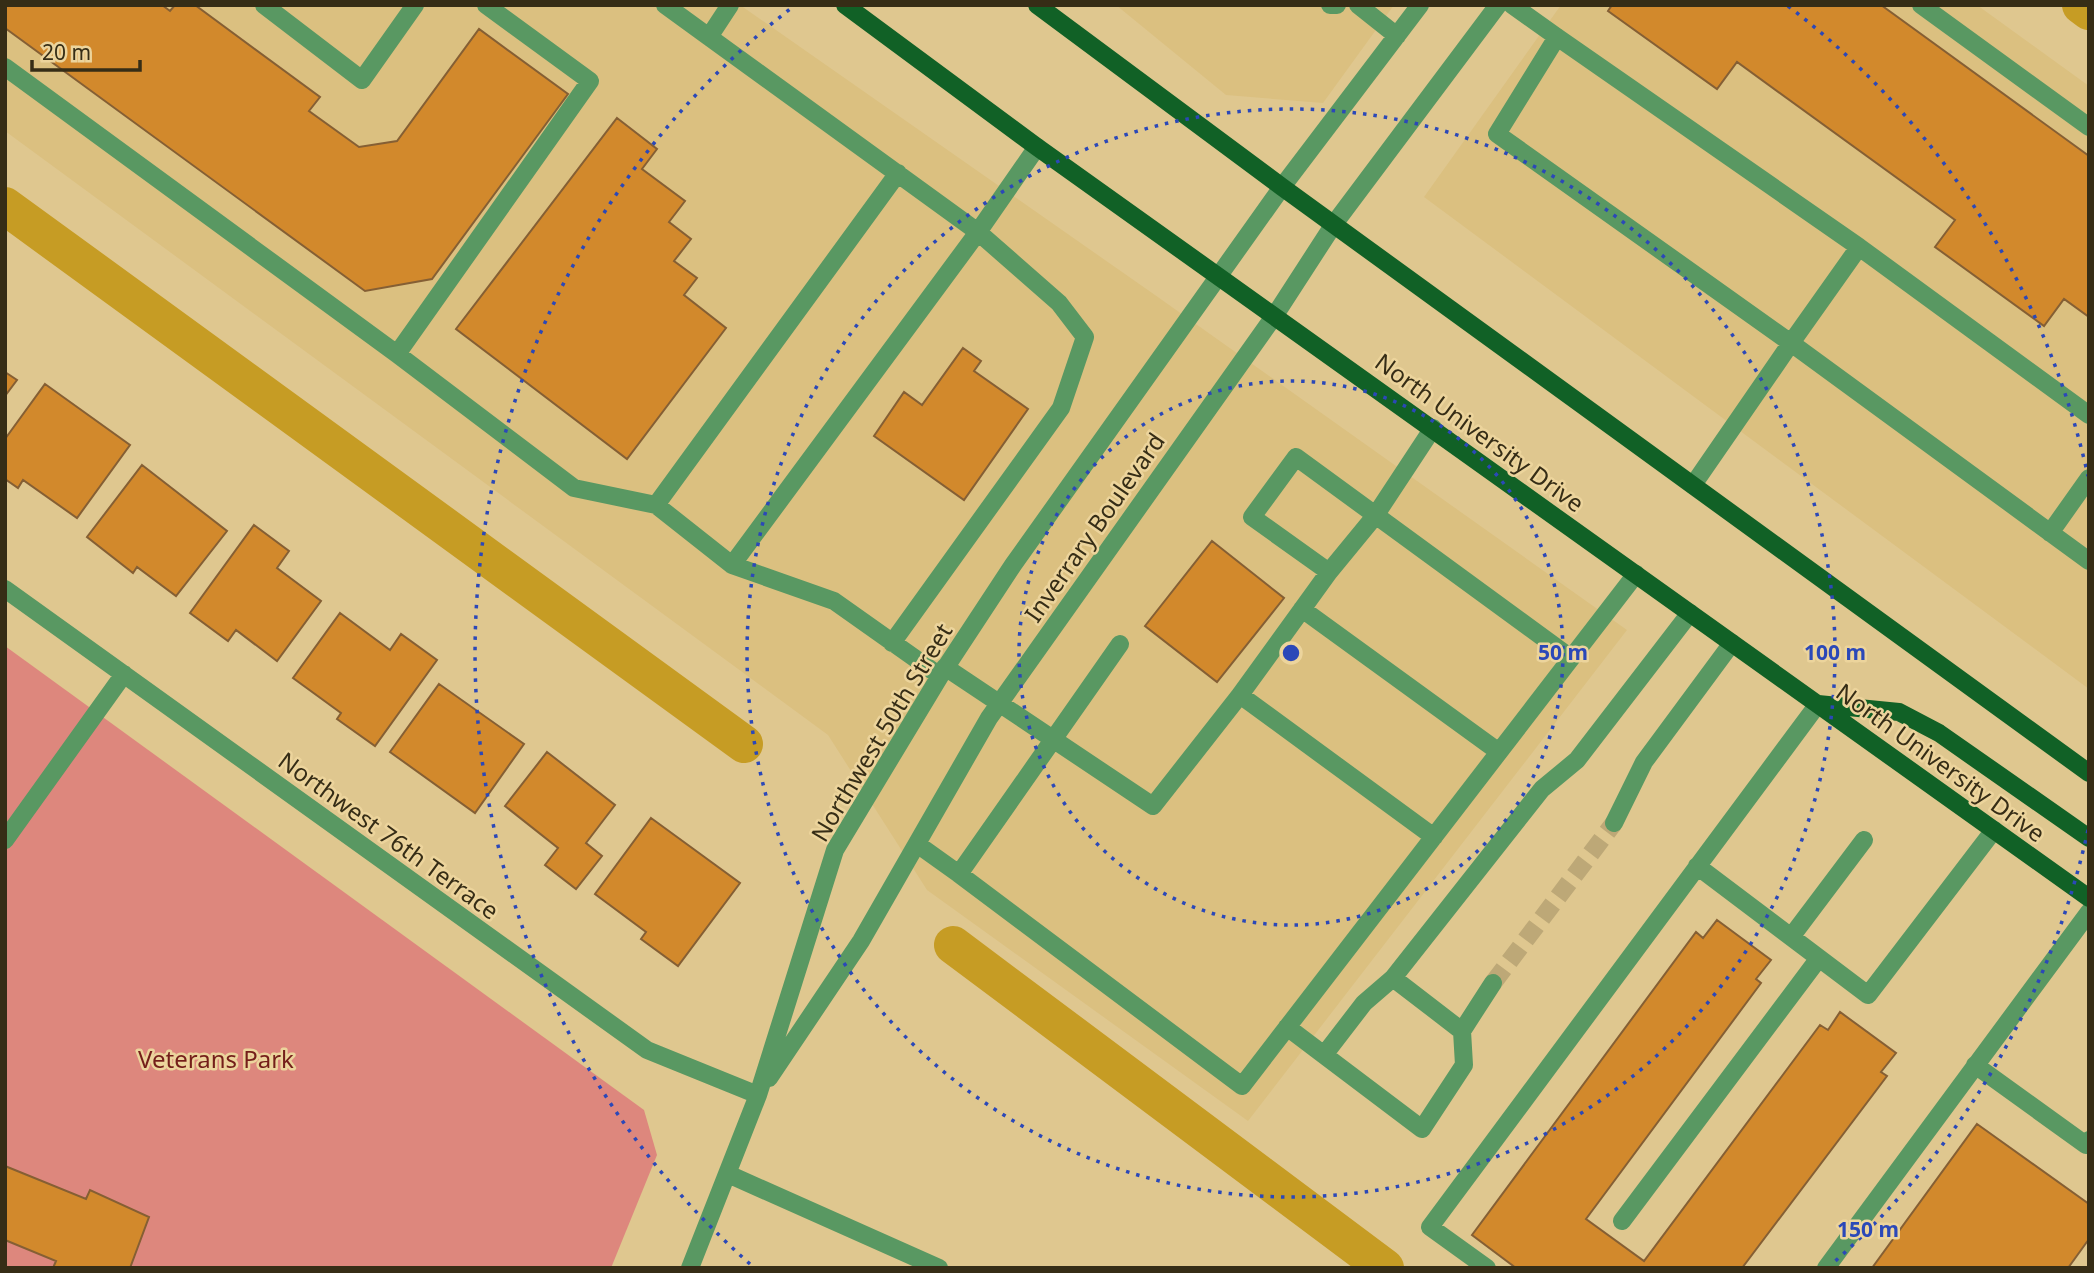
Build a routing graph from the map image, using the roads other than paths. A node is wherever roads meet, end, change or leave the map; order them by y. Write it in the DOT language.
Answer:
graph roads {
  1 [pos="264,5"];
  2 [pos="415,5"];
  3 [pos="486,5"];
  4 [pos="665,5"];
  5 [pos="730,5"];
  6 [pos="845,5"];
  7 [pos="1037,5"];
  8 [pos="1330,5"];
  9 [pos="1337,5"];
  10 [pos="1358,5"];
  11 [pos="1420,5"];
  12 [pos="1499,5"];
  13 [pos="1511,5"];
  14 [pos="1921,5"];
  15 [pos="1397,36"];
  16 [pos="709,37"];
  17 [pos="1557,37"];
  18 [pos="5,67"];
  19 [pos="2089,127"];
  20 [pos="1037,148"];
  21 [pos="898,173"];
  22 [pos="1282,187"];
  23 [pos="1334,224"];
  24 [pos="978,232"];
  25 [pos="1859,247"];
  26 [pos="1220,276"];
  27 [pos="1275,315"];
  28 [pos="1791,343"];
  29 [pos="397,354"];
  30 [pos="2089,415"];
  31 [pos="1433,428"];
  32 [pos="2089,478"];
  33 [pos="1693,485"];
  34 [pos="656,505"];
  35 [pos="1376,516"];
  36 [pos="2050,533"];
  37 [pos="2089,561"];
  38 [pos="732,565"];
  39 [pos="1329,572"];
  40 [pos="1636,574"];
  41 [pos="5,589"];
  42 [pos="1302,609"];
  43 [pos="1690,613"];
  44 [pos="892,643"];
  45 [pos="1732,643"];
  46 [pos="1120,644"];
  47 [pos="1571,658"];
  48 [pos="942,672"];
  49 [pos="124,674"];
  50 [pos="1240,695"];
  51 [pos="999,702"];
  52 [pos="1818,704"];
  53 [pos="1052,738"];
  54 [pos="1499,751"];
  55 [pos="2089,773"];
  56 [pos="1614,823"];
  57 [pos="1994,830"];
  58 [pos="1434,837"];
  59 [pos="2089,838"];
  60 [pos="5,840"];
  61 [pos="1864,840"];
  62 [pos="917,844"];
  63 [pos="1697,866"];
  64 [pos="958,874"];
  65 [pos="2089,898"];
  66 [pos="2089,912"];
  67 [pos="1791,937"];
  68 [pos="1819,958"];
  69 [pos="1393,978"];
  70 [pos="1493,983"];
  71 [pos="1287,1027"];
  72 [pos="1462,1031"];
  73 [pos="1324,1055"];
  74 [pos="1975,1065"];
  75 [pos="758,1095"];
  76 [pos="2089,1140"];
  77 [pos="728,1174"];
  78 [pos="1622,1221"];
  79 [pos="934,1267"];
  80 [pos="690,1268"];
  81 [pos="1487,1268"];
  82 [pos="1826,1268"];
  1 -- 2 [label="street"];
  3 -- 29 [label="street"];
  4 -- 16 [label="street"];
  5 -- 16 [label="street"];
  6 -- 20 [label="main road, North University Drive"];
  7 -- 22 [label="main road"];
  8 -- 9 [label="street"];
  10 -- 15 [label="street"];
  11 -- 15 [label="street"];
  12 -- 23 [label="street, Inverrary Boulevard"];
  13 -- 17 [label="street"];
  14 -- 19 [label="street"];
  15 -- 22 [label="street"];
  16 -- 21 [label="street"];
  17 -- 25 [label="street"];
  17 -- 28 [label="street"];
  18 -- 29 [label="street"];
  20 -- 24 [label="street"];
  20 -- 26 [label="main road, North University Drive"];
  21 -- 24 [label="street"];
  21 -- 34 [label="street"];
  22 -- 23 [label="main road"];
  22 -- 26 [label="street"];
  23 -- 27 [label="street, Inverrary Boulevard"];
  23 -- 33 [label="main road"];
  24 -- 38 [label="street"];
  24 -- 44 [label="street"];
  25 -- 28 [label="street"];
  25 -- 30 [label="street"];
  26 -- 27 [label="main road, North University Drive"];
  26 -- 48 [label="street, Northwest 50th Street"];
  27 -- 31 [label="main road, North University Drive"];
  27 -- 51 [label="street, Inverrary Boulevard"];
  28 -- 33 [label="street"];
  28 -- 36 [label="street"];
  29 -- 34 [label="street"];
  31 -- 35 [label="street"];
  31 -- 40 [label="main road, North University Drive"];
  32 -- 36 [label="street"];
  33 -- 55 [label="main road"];
  34 -- 38 [label="street"];
  35 -- 39 [label="street"];
  35 -- 39 [label="street"];
  35 -- 47 [label="street"];
  36 -- 37 [label="street"];
  38 -- 44 [label="street"];
  39 -- 42 [label="street"];
  40 -- 43 [label="main road, North University Drive"];
  40 -- 47 [label="street"];
  41 -- 49 [label="street, Northwest 76th Terrace"];
  42 -- 50 [label="street"];
  42 -- 54 [label="street"];
  43 -- 45 [label="main road, North University Drive"];
  43 -- 69 [label="street"];
  44 -- 48 [label="street"];
  45 -- 52 [label="main road, North University Drive"];
  45 -- 56 [label="street"];
  46 -- 53 [label="street"];
  47 -- 54 [label="street"];
  48 -- 51 [label="street"];
  48 -- 75 [label="street, Northwest 50th Street"];
  49 -- 60 [label="street"];
  49 -- 75 [label="street, Northwest 76th Terrace"];
  50 -- 53 [label="street"];
  50 -- 58 [label="street"];
  51 -- 53 [label="street"];
  51 -- 62 [label="street, Inverrary Boulevard"];
  52 -- 57 [label="main road, North University Drive"];
  52 -- 59 [label="main road"];
  52 -- 63 [label="street"];
  53 -- 64 [label="street"];
  54 -- 58 [label="street"];
  57 -- 65 [label="main road, North University Drive"];
  57 -- 68 [label="street"];
  58 -- 71 [label="street"];
  61 -- 67 [label="street"];
  62 -- 64 [label="street"];
  62 -- 75 [label="street, Inverrary Boulevard"];
  63 -- 67 [label="street"];
  63 -- 81 [label="street"];
  64 -- 71 [label="street"];
  66 -- 74 [label="street"];
  67 -- 68 [label="street"];
  68 -- 78 [label="street"];
  69 -- 72 [label="street"];
  69 -- 73 [label="street"];
  70 -- 72 [label="street"];
  71 -- 73 [label="street"];
  72 -- 73 [label="street"];
  74 -- 76 [label="street"];
  74 -- 82 [label="street"];
  75 -- 77 [label="street, Northwest 50th Street"];
  77 -- 79 [label="street"];
  77 -- 80 [label="street, Northwest 50th Street"];
}
